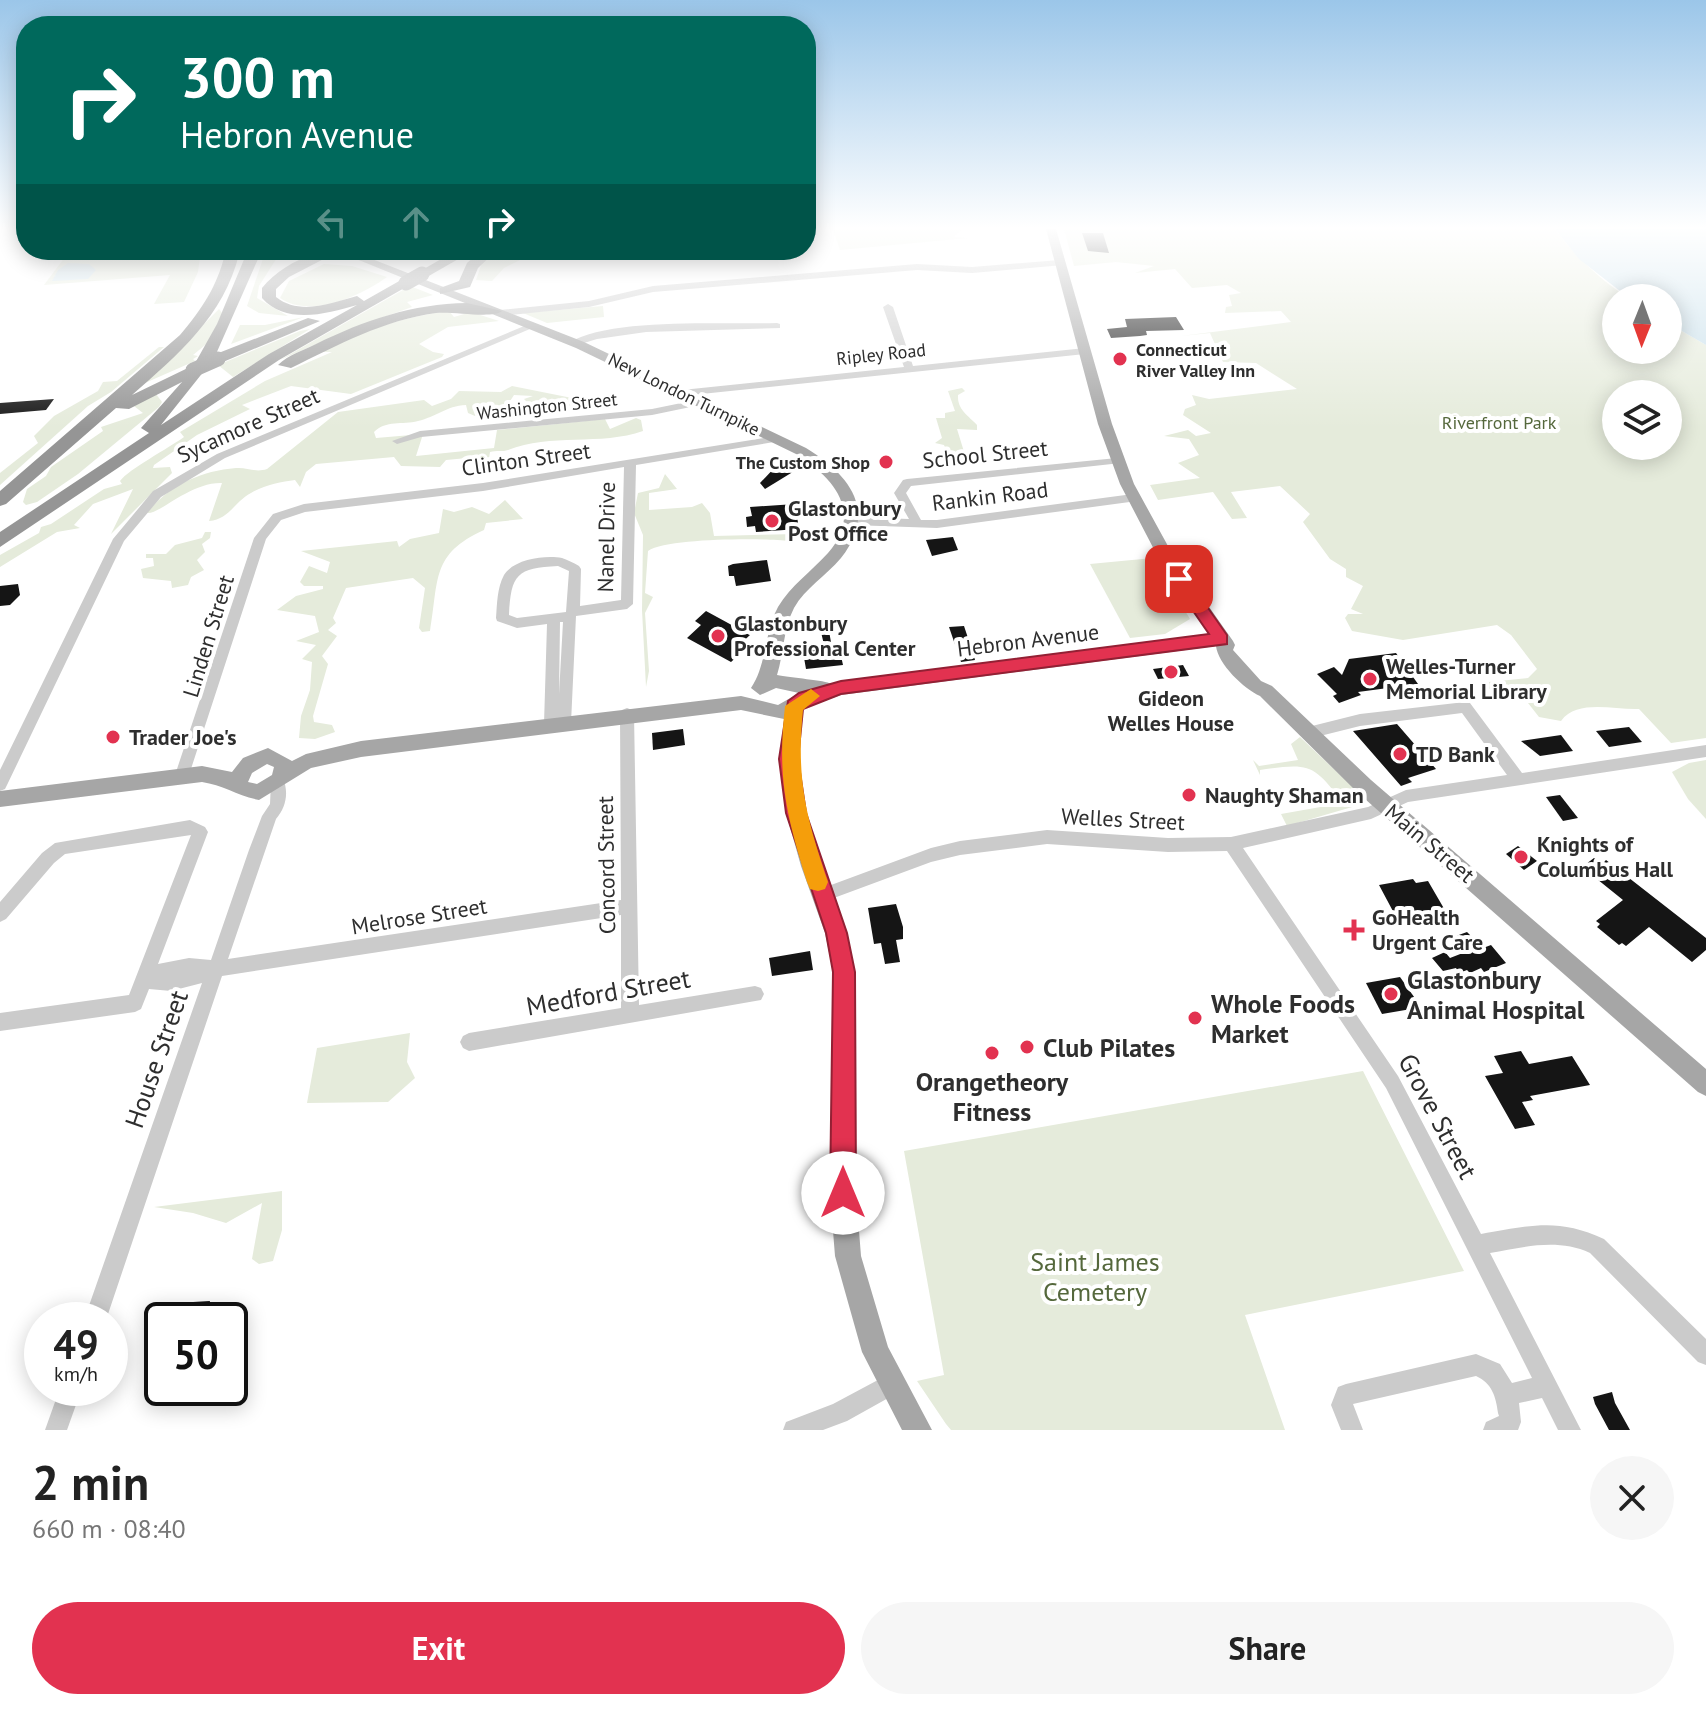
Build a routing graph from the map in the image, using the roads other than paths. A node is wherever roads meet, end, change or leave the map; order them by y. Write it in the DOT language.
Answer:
graph roads {
  1 [pos="217,296"];
  2 [pos="238,296"];
  3 [pos="269,296"];
  4 [pos="367,296"];
  5 [pos="377,296"];
  6 [pos="457,296"];
  7 [pos="478,296"];
  8 [pos="623,296"];
  9 [pos="1069,296"];
  10 [pos="362,298"];
  11 [pos="888,307"];
  12 [pos="493,310"];
  13 [pos="532,326"];
  14 [pos="777,326"];
  15 [pos="574,343"];
  16 [pos="1085,351"];
  17 [pos="909,368"];
  18 [pos="682,393"];
  19 [pos="701,402"];
  20 [pos="195,410"];
  21 [pos="776,439"];
  22 [pos="397,441"];
  23 [pos="1117,461"];
  24 [pos="42,464"];
  25 [pos="630,464"];
  26 [pos="111,466"];
  27 [pos="1133,498"];
  28 [pos="0,500"];
  29 [pos="281,515"];
  30 [pos="852,521"];
  31 [pos="918,525"];
  32 [pos="0,541"];
  33 [pos="572,614"];
  34 [pos="554,619"];
  35 [pos="1223,641"];
  36 [pos="774,645"];
  37 [pos="790,684"];
  38 [pos="841,688"];
  39 [pos="762,698"];
  40 [pos="795,705"];
  41 [pos="627,714"];
  42 [pos="557,724"];
  43 [pos="1308,733"];
  44 [pos="1706,751"];
  45 [pos="789,759"];
  46 [pos="252,761"];
  47 [pos="280,772"];
  48 [pos="184,775"];
  49 [pos="1518,779"];
  50 [pos="0,785"];
  51 [pos="242,788"];
  52 [pos="0,799"];
  53 [pos="1387,806"];
  54 [pos="270,816"];
  55 [pos="1231,844"];
  56 [pos="823,895"];
  57 [pos="629,906"];
  58 [pos="0,914"];
  59 [pos="217,969"];
  60 [pos="144,979"];
  61 [pos="755,994"];
  62 [pos="630,1015"];
  63 [pos="0,1022"];
  64 [pos="469,1042"];
  65 [pos="1706,1084"];
  66 [pos="1476,1245"];
  67 [pos="101,1302"];
  68 [pos="1706,1354"];
  69 [pos="891,1384"];
  70 [pos="1547,1386"];
  71 [pos="1505,1395"];
  72 [pos="65,1406"];
  73 [pos="56,1430"];
  74 [pos="794,1430"];
  75 [pos="918,1430"];
  76 [pos="1352,1430"];
  77 [pos="1494,1430"];
  78 [pos="1570,1430"];
  1 -- 24 [label="highway"];
  2 -- 26 [label="highway"];
  3 -- 10 [label="highway"];
  4 -- 10 [label="highway"];
  5 -- 20 [label="highway"];
  6 -- 12 [label="main road, New London Turnpike"];
  7 -- 12 [label="highway"];
  8 -- 12 [label="street"];
  9 -- 16 [label="main road, Main Street"];
  10 -- 24 [label="highway, bridge"];
  11 -- 17 [label="street"];
  12 -- 13 [label="main road, New London Turnpike"];
  12 -- 20 [label="highway"];
  13 -- 15 [label="main road, New London Turnpike"];
  13 -- 50 [label="street, Sycamore Street"];
  14 -- 15 [label="street"];
  15 -- 18 [label="main road, New London Turnpike"];
  16 -- 17 [label="street, Ripley Road"];
  16 -- 23 [label="main road, Main Street"];
  17 -- 18 [label="street, Ripley Road"];
  18 -- 19 [label="main road, New London Turnpike"];
  19 -- 21 [label="main road, New London Turnpike"];
  19 -- 22 [label="street, Washington Street"];
  20 -- 26 [label="highway"];
  21 -- 25 [label="street, Clinton Street"];
  21 -- 30 [label="main road, New London Turnpike"];
  23 -- 27 [label="main road, Main Street"];
  23 -- 31 [label="street, School Street"];
  24 -- 28 [label="highway"];
  25 -- 29 [label="street, Clinton Street"];
  25 -- 33 [label="street, Nanel Drive"];
  26 -- 32 [label="highway"];
  27 -- 31 [label="street, Rankin Road"];
  27 -- 35 [label="main road, Main Street"];
  29 -- 48 [label="street, Linden Street"];
  30 -- 31 [label="street, Rankin Road"];
  30 -- 36 [label="main road"];
  33 -- 34 [label="street, Nanel Drive"];
  33 -- 34 [label="street, Nanel Drive"];
  33 -- 42 [label="street, Nanel Drive"];
  34 -- 42 [label="street"];
  35 -- 38 [label="main road, Hebron Avenue"];
  35 -- 43 [label="main road, Main Street"];
  36 -- 37 [label="main road"];
  36 -- 39 [label="main road"];
  37 -- 38 [label="main road, Hebron Avenue"];
  37 -- 39 [label="main road"];
  37 -- 40 [label="main road"];
  38 -- 40 [label="main road, Hebron Avenue"];
  39 -- 40 [label="main road"];
  39 -- 41 [label="main road"];
  39 -- 45 [label="main road"];
  40 -- 45 [label="main road"];
  41 -- 42 [label="main road"];
  41 -- 57 [label="street, Concord Street"];
  42 -- 47 [label="main road"];
  43 -- 49 [label="street"];
  43 -- 53 [label="main road, Main Street"];
  44 -- 49 [label="street, Welles Street"];
  45 -- 56 [label="main road"];
  46 -- 47 [label="main road"];
  46 -- 48 [label="main road"];
  46 -- 51 [label="main road"];
  47 -- 51 [label="main road"];
  47 -- 54 [label="street, House Street"];
  48 -- 51 [label="main road"];
  48 -- 52 [label="main road"];
  49 -- 53 [label="street, Welles Street"];
  51 -- 54 [label="street"];
  53 -- 55 [label="street, Welles Street"];
  53 -- 65 [label="main road, Main Street"];
  54 -- 59 [label="street, House Street"];
  55 -- 56 [label="street, Welles Street"];
  55 -- 66 [label="street, Grove Street"];
  56 -- 69 [label="main road"];
  57 -- 59 [label="street, Melrose Street"];
  57 -- 62 [label="street, Concord Street"];
  58 -- 60 [label="street"];
  59 -- 60 [label="street, Melrose Street"];
  59 -- 67 [label="street, House Street"];
  60 -- 63 [label="street"];
  61 -- 62 [label="street, Medford Street"];
  62 -- 64 [label="street, Medford Street"];
  66 -- 68 [label="street"];
  66 -- 70 [label="street, Grove Street"];
  69 -- 74 [label="street"];
  69 -- 75 [label="main road"];
  70 -- 71 [label="street"];
  70 -- 78 [label="street, Grove Street"];
  71 -- 76 [label="street"];
  71 -- 77 [label="street"];
  72 -- 73 [label="street"];
}
